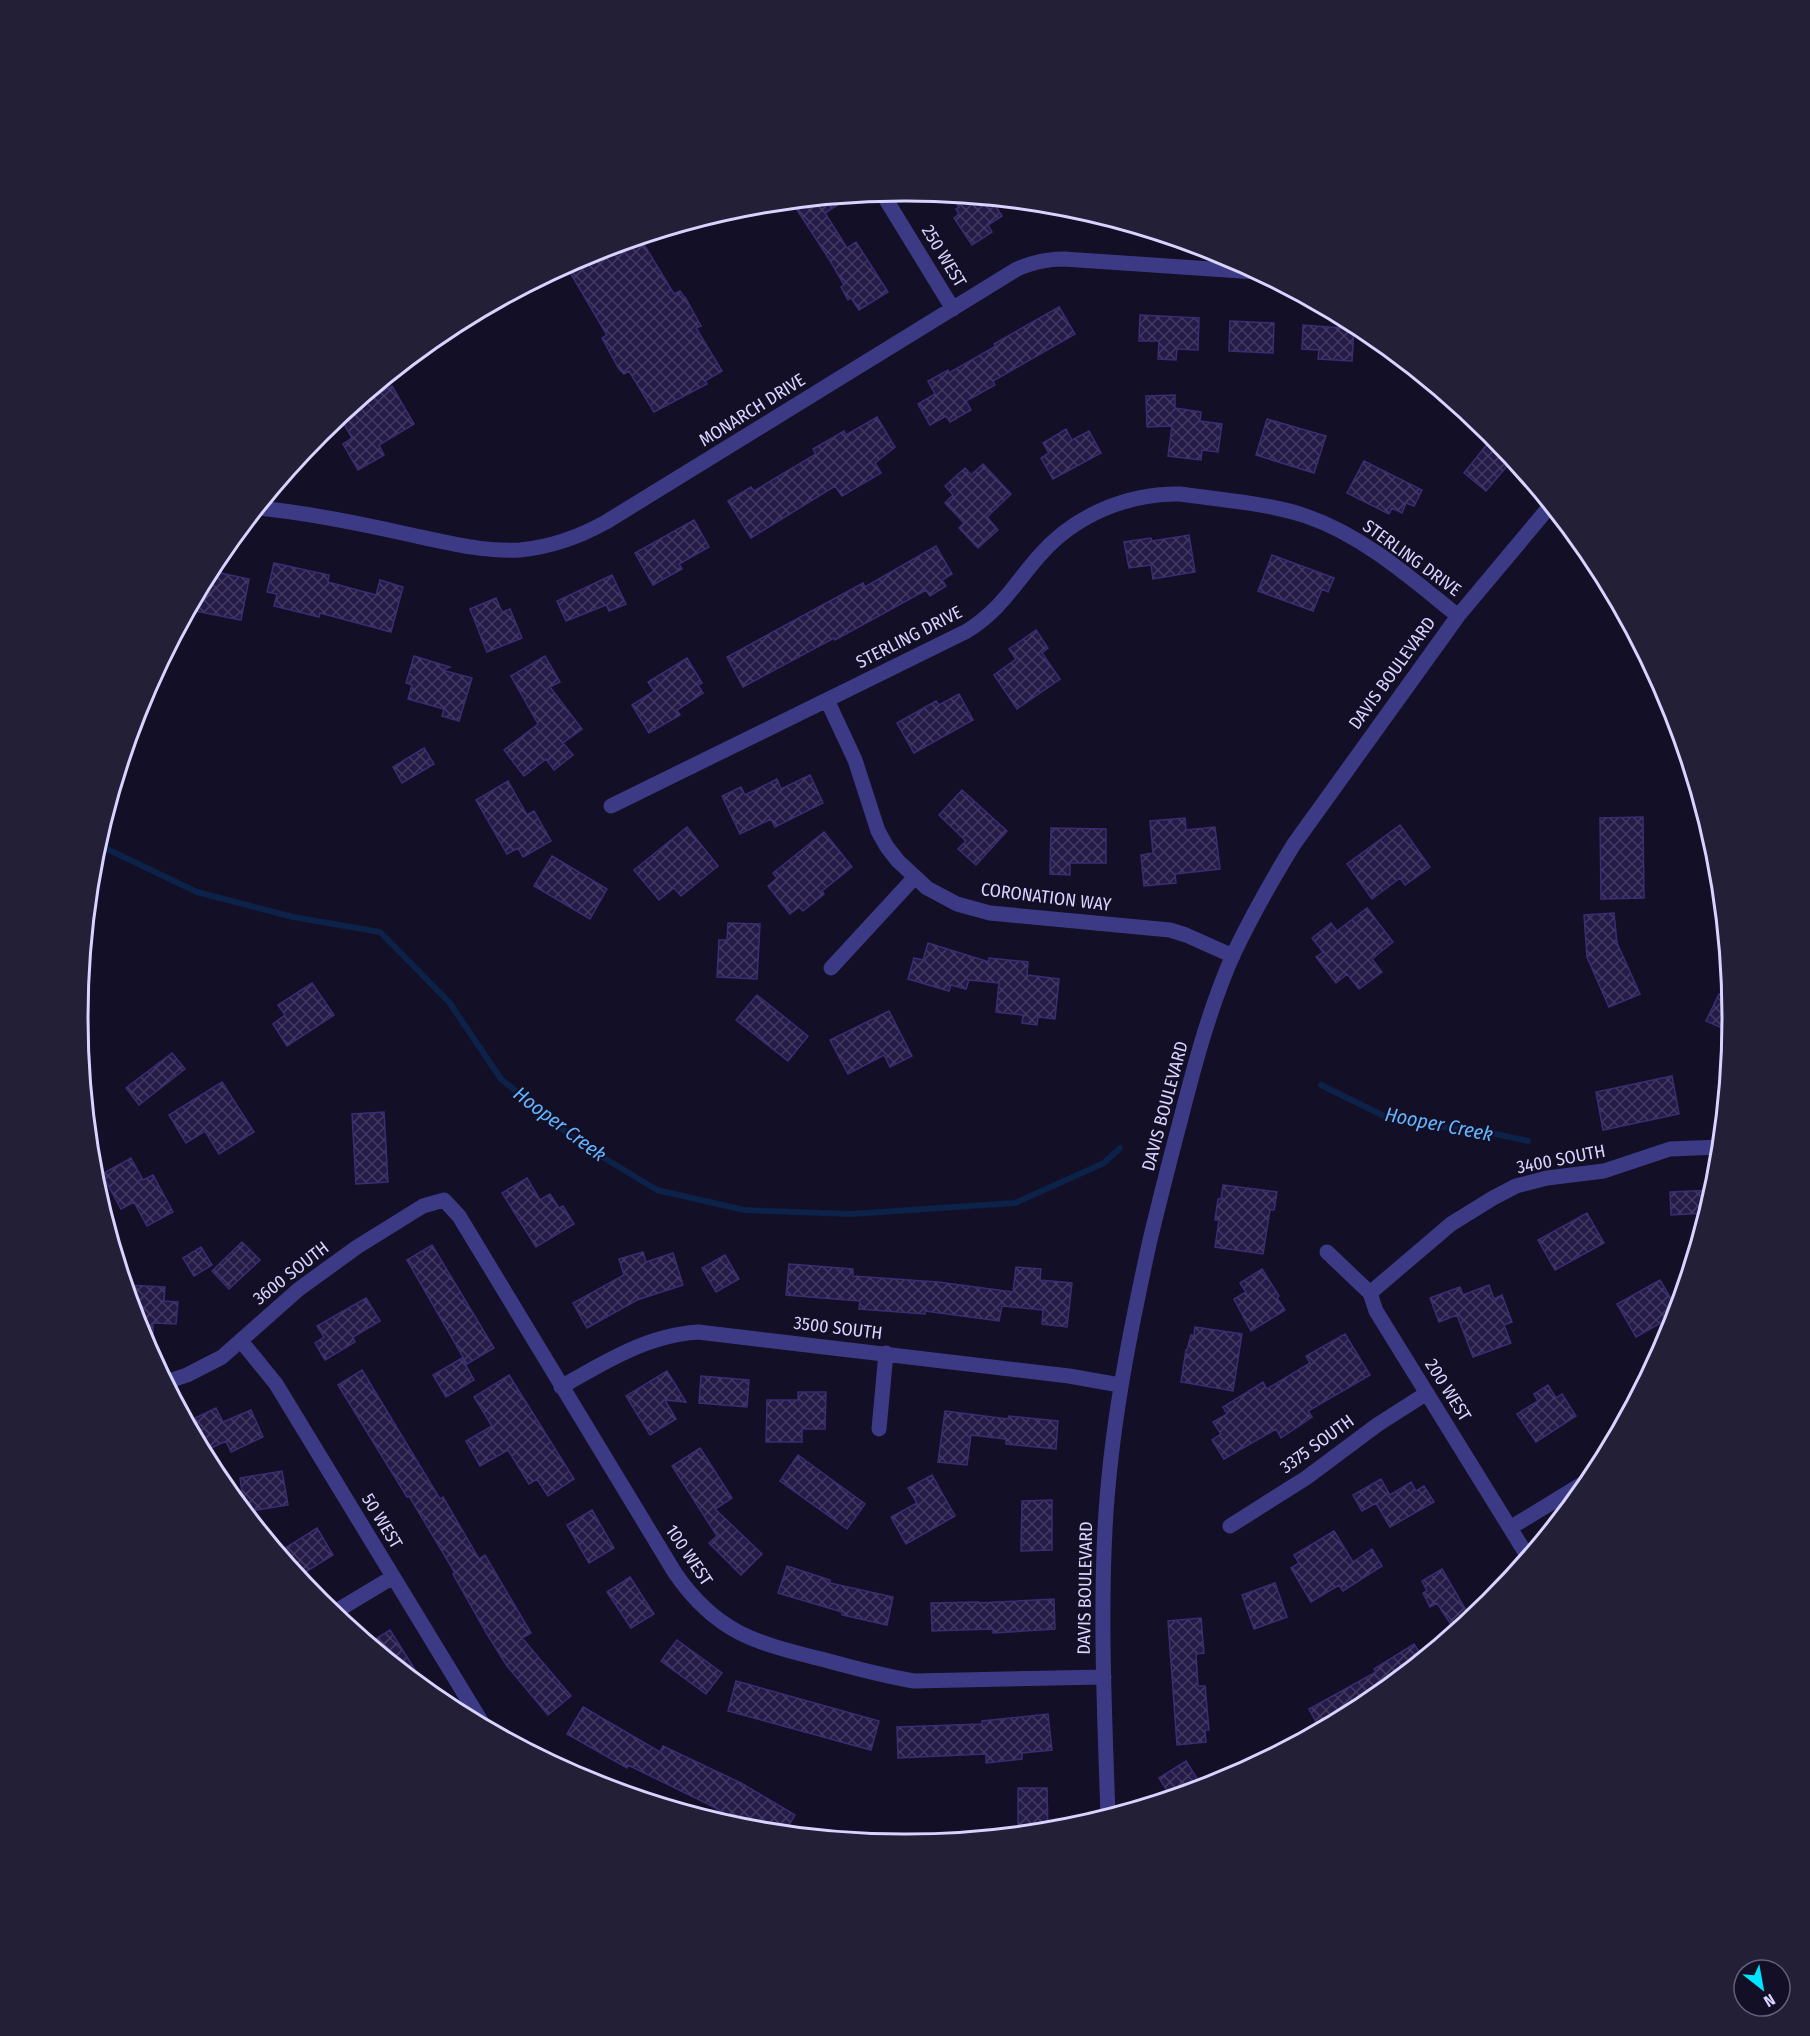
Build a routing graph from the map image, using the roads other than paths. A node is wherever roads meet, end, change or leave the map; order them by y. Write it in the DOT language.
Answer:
graph roads {
  1 [pos="887,202"];
  2 [pos="1231,270"];
  3 [pos="953,309"];
  4 [pos="267,509"];
  5 [pos="1545,512"];
  6 [pos="1458,616"];
  7 [pos="827,700"];
  8 [pos="612,806"];
  9 [pos="914,878"];
  10 [pos="1233,956"];
  11 [pos="831,968"];
  12 [pos="1711,1147"];
  13 [pos="444,1200"];
  14 [pos="1327,1252"];
  15 [pos="1370,1293"];
  16 [pos="241,1341"];
  17 [pos="886,1353"];
  18 [pos="173,1379"];
  19 [pos="1120,1385"];
  20 [pos="561,1387"];
  21 [pos="1427,1393"];
  22 [pos="879,1429"];
  23 [pos="1570,1491"];
  24 [pos="1230,1526"];
  25 [pos="1510,1528"];
  26 [pos="1524,1550"];
  27 [pos="393,1577"];
  28 [pos="342,1608"];
  29 [pos="1104,1677"];
  30 [pos="475,1712"];
  31 [pos="1108,1809"];
  1 -- 3 [label="street, 250 WEST"];
  2 -- 3 [label="street, MONARCH DRIVE"];
  3 -- 4 [label="street, MONARCH DRIVE"];
  5 -- 6 [label="street, DAVIS BOULEVARD"];
  6 -- 7 [label="street, STERLING DRIVE"];
  6 -- 10 [label="street, DAVIS BOULEVARD"];
  7 -- 8 [label="street, STERLING DRIVE"];
  7 -- 9 [label="street, CORONATION WAY"];
  9 -- 10 [label="street, CORONATION WAY"];
  9 -- 11 [label="street"];
  10 -- 19 [label="street, DAVIS BOULEVARD"];
  12 -- 15 [label="street, 3400 SOUTH"];
  13 -- 16 [label="street, 3600 SOUTH"];
  13 -- 20 [label="street, 100 WEST"];
  14 -- 15 [label="street, 200 WEST"];
  15 -- 21 [label="street, 200 WEST"];
  16 -- 18 [label="street, 3600 SOUTH"];
  16 -- 27 [label="street, 50 WEST"];
  17 -- 19 [label="street, 3500 SOUTH"];
  17 -- 20 [label="street, 3500 SOUTH"];
  17 -- 22 [label="street"];
  19 -- 29 [label="street, DAVIS BOULEVARD"];
  20 -- 29 [label="street, 100 WEST"];
  21 -- 24 [label="street, 3375 SOUTH"];
  21 -- 25 [label="street, 200 WEST"];
  23 -- 25 [label="street"];
  25 -- 26 [label="street, 200 WEST"];
  27 -- 28 [label="street"];
  27 -- 30 [label="street, 50 WEST"];
  29 -- 31 [label="street, DAVIS BOULEVARD"];
}
